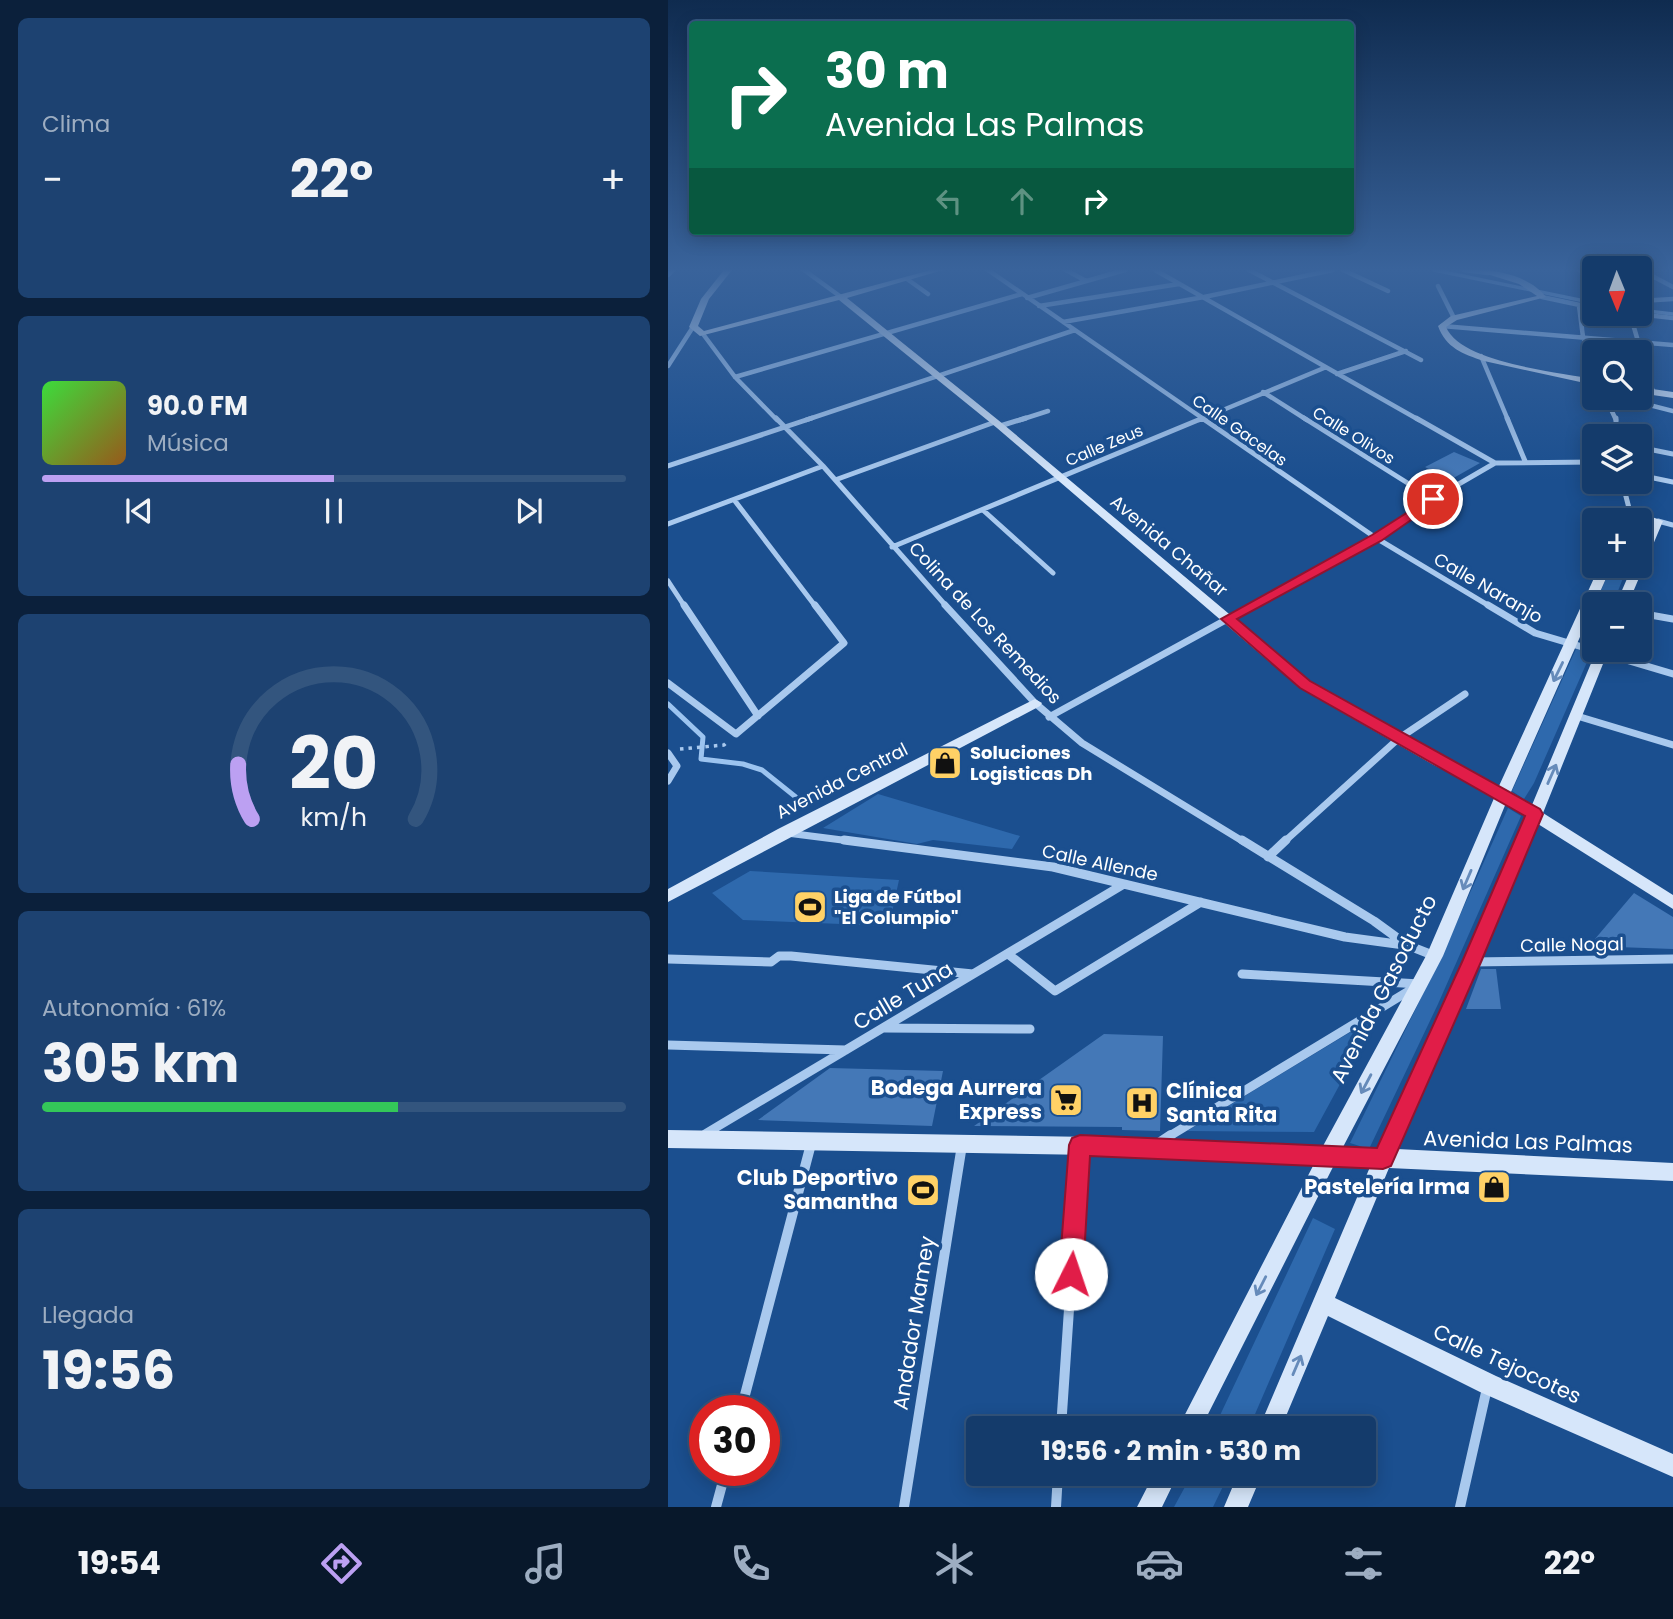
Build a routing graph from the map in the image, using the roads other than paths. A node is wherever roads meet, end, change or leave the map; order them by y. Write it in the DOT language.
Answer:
graph roads {
  1 [pos="684,340"];
  2 [pos="708,340"];
  3 [pos="858,340"];
  4 [pos="892,340"];
  5 [pos="1043,340"];
  6 [pos="1090,340"];
  7 [pos="1277,340"];
  8 [pos="1386,340"];
  9 [pos="1451,340"];
  10 [pos="1652,343"];
  11 [pos="1672,345"];
  12 [pos="1406,351"];
  13 [pos="1481,356"];
  14 [pos="1421,360"];
  15 [pos="668,365"];
  16 [pos="1324,368"];
  17 [pos="1337,374"];
  18 [pos="936,375"];
  19 [pos="735,377"];
  20 [pos="1582,379"];
  21 [pos="1652,388"];
  22 [pos="1263,392"];
  23 [pos="1653,392"];
  24 [pos="1672,395"];
  25 [pos="1652,406"];
  26 [pos="1048,411"];
  27 [pos="1672,411"];
  28 [pos="1201,418"];
  29 [pos="998,424"];
  30 [pos="781,426"];
  31 [pos="1652,450"];
  32 [pos="1672,454"];
  33 [pos="1525,461"];
  34 [pos="1582,462"];
  35 [pos="1495,463"];
  36 [pos="668,466"];
  37 [pos="823,466"];
  38 [pos="1060,477"];
  39 [pos="1652,478"];
  40 [pos="835,480"];
  41 [pos="1672,482"];
  42 [pos="1433,499"];
  43 [pos="735,501"];
  44 [pos="984,511"];
  45 [pos="1652,520"];
  46 [pos="1658,521"];
  47 [pos="668,524"];
  48 [pos="1672,525"];
  49 [pos="1652,535"];
  50 [pos="1376,538"];
  51 [pos="893,547"];
  52 [pos="1053,573"];
  53 [pos="1600,578"];
  54 [pos="668,581"];
  55 [pos="1652,616"];
  56 [pos="1227,619"];
  57 [pos="1672,620"];
  58 [pos="1571,645"];
  59 [pos="1582,647"];
  60 [pos="1598,662"];
  61 [pos="1635,662"];
  62 [pos="1672,674"];
  63 [pos="668,683"];
  64 [pos="1465,694"];
  65 [pos="1035,703"];
  66 [pos="758,716"];
  67 [pos="1577,716"];
  68 [pos="1050,717"];
  69 [pos="1398,739"];
  70 [pos="1672,745"];
  71 [pos="668,753"];
  72 [pos="668,780"];
  73 [pos="1503,794"];
  74 [pos="1534,814"];
  75 [pos="782,833"];
  76 [pos="1268,857"];
  77 [pos="1125,884"];
  78 [pos="668,896"];
  79 [pos="1201,902"];
  80 [pos="1672,903"];
  81 [pos="1407,945"];
  82 [pos="1008,954"];
  83 [pos="1435,956"];
  84 [pos="1672,959"];
  85 [pos="668,960"];
  86 [pos="1471,962"];
  87 [pos="974,974"];
  88 [pos="1242,974"];
  89 [pos="1421,984"];
  90 [pos="883,1028"];
  91 [pos="1030,1029"];
  92 [pos="668,1045"];
  93 [pos="846,1050"];
  94 [pos="698,1138"];
  95 [pos="668,1139"];
  96 [pos="812,1141"];
  97 [pos="962,1144"];
  98 [pos="1080,1145"];
  99 [pos="1152,1147"];
  100 [pos="1328,1156"];
  101 [pos="1383,1159"];
  102 [pos="1672,1172"];
  103 [pos="1323,1303"];
  104 [pos="1488,1384"];
  105 [pos="745,1395"];
  106 [pos="1062,1416"];
  107 [pos="1195,1416"];
  108 [pos="1275,1416"];
  109 [pos="1672,1466"];
  110 [pos="722,1486"];
  111 [pos="1057,1486"];
  112 [pos="1160,1486"];
  113 [pos="1245,1486"];
  114 [pos="716,1507"];
  115 [pos="904,1507"];
  116 [pos="1056,1507"];
  117 [pos="1149,1507"];
  118 [pos="1236,1507"];
  119 [pos="1460,1507"];
  1 -- 15 [label="street"];
  2 -- 19 [label="street, Colina de Los Remedios"];
  3 -- 19 [label="street"];
  4 -- 18 [label="street, Avenida Chañar"];
  5 -- 18 [label="street"];
  6 -- 28 [label="street, Calle Gacelas"];
  7 -- 16 [label="street"];
  8 -- 12 [label="street"];
  9 -- 13 [label="street"];
  10 -- 11 [label="street"];
  12 -- 14 [label="street"];
  12 -- 17 [label="street"];
  13 -- 20 [label="street"];
  13 -- 33 [label="street"];
  16 -- 17 [label="street"];
  16 -- 22 [label="street, Calle Zeus"];
  17 -- 35 [label="street"];
  18 -- 29 [label="street, Avenida Chañar"];
  18 -- 30 [label="street"];
  19 -- 30 [label="street, Colina de Los Remedios"];
  21 -- 23 [label="street"];
  22 -- 28 [label="street, Calle Zeus"];
  22 -- 42 [label="street, Calle Olivos"];
  23 -- 24 [label="street"];
  25 -- 27 [label="street"];
  26 -- 29 [label="street"];
  28 -- 38 [label="street, Calle Zeus"];
  28 -- 50 [label="street, Calle Gacelas"];
  29 -- 38 [label="street, Avenida Chañar"];
  29 -- 40 [label="street"];
  30 -- 36 [label="street"];
  30 -- 37 [label="street, Colina de Los Remedios"];
  31 -- 32 [label="street"];
  33 -- 34 [label="street"];
  33 -- 35 [label="street"];
  35 -- 42 [label="street"];
  37 -- 40 [label="street, Colina de Los Remedios"];
  37 -- 43 [label="street"];
  38 -- 44 [label="street, Calle Zeus"];
  38 -- 56 [label="street, Avenida Chañar"];
  39 -- 41 [label="street"];
  40 -- 51 [label="street, Colina de Los Remedios"];
  42 -- 50 [label="street"];
  43 -- 47 [label="street"];
  43 -- 66 [label="street"];
  44 -- 51 [label="street, Calle Zeus"];
  44 -- 52 [label="street"];
  45 -- 46 [label="street"];
  46 -- 48 [label="street"];
  46 -- 49 [label="street"];
  50 -- 56 [label="street"];
  50 -- 58 [label="street, Calle Naranjo"];
  51 -- 65 [label="street, Colina de Los Remedios"];
  53 -- 58 [label="street, Avenida Gasoducto"];
  54 -- 66 [label="street"];
  55 -- 57 [label="street"];
  56 -- 68 [label="street"];
  56 -- 69 [label="street, Avenida Chañar"];
  58 -- 59 [label="street, Calle Naranjo"];
  58 -- 73 [label="street, Avenida Gasoducto, one-way"];
  60 -- 67 [label="street"];
  61 -- 62 [label="street, Calle Naranjo"];
  63 -- 66 [label="street"];
  64 -- 69 [label="street"];
  65 -- 68 [label="street, Colina de Los Remedios"];
  65 -- 75 [label="street, Avenida Central"];
  67 -- 70 [label="street"];
  74 -- 67 [label="street, one-way"];
  68 -- 76 [label="street, Colina de Los Remedios"];
  69 -- 73 [label="street, Avenida Chañar"];
  69 -- 76 [label="street"];
  71 -- 72 [label="street"];
  73 -- 74 [label="street, Avenida Chañar"];
  73 -- 83 [label="street, Avenida Gasoducto, one-way"];
  74 -- 80 [label="street, Avenida Chañar"];
  74 -- 86 [label="street"];
  75 -- 77 [label="street, Calle Allende"];
  75 -- 78 [label="street, Avenida Central"];
  76 -- 81 [label="street, Colina de Los Remedios"];
  77 -- 79 [label="street, Calle Allende"];
  77 -- 82 [label="street, Calle Tuna"];
  79 -- 81 [label="street, Calle Allende"];
  79 -- 82 [label="street"];
  81 -- 83 [label="street, Colina de Los Remedios"];
  82 -- 87 [label="street, Calle Tuna"];
  83 -- 89 [label="street, Avenida Gasoducto"];
  84 -- 86 [label="street, Calle Nogal"];
  85 -- 87 [label="street"];
  86 -- 101 [label="street"];
  87 -- 90 [label="street, Calle Tuna"];
  88 -- 89 [label="street"];
  89 -- 99 [label="street"];
  89 -- 100 [label="street, Avenida Gasoducto, one-way"];
  90 -- 91 [label="street"];
  90 -- 93 [label="street, Calle Tuna"];
  92 -- 93 [label="street"];
  93 -- 94 [label="street, Calle Tuna"];
  94 -- 95 [label="street, Avenida Las Palmas"];
  94 -- 96 [label="street, Avenida Las Palmas"];
  96 -- 97 [label="street, Avenida Las Palmas"];
  96 -- 105 [label="street"];
  97 -- 98 [label="street, Avenida Las Palmas"];
  97 -- 115 [label="street, Andador Mamey"];
  98 -- 99 [label="street, Avenida Las Palmas"];
  98 -- 106 [label="street"];
  99 -- 100 [label="street, Avenida Las Palmas"];
  100 -- 101 [label="street, Avenida Las Palmas"];
  100 -- 107 [label="street, Avenida Gasoducto, one-way"];
  101 -- 102 [label="street, Avenida Las Palmas"];
  101 -- 103 [label="street"];
  103 -- 104 [label="street, Calle Tejocotes"];
  108 -- 103 [label="street, one-way"];
  104 -- 109 [label="street, Calle Tejocotes"];
  104 -- 119 [label="street"];
  110 -- 114 [label="street"];
  111 -- 116 [label="street"];
  112 -- 117 [label="street"];
  113 -- 118 [label="street"];
}
